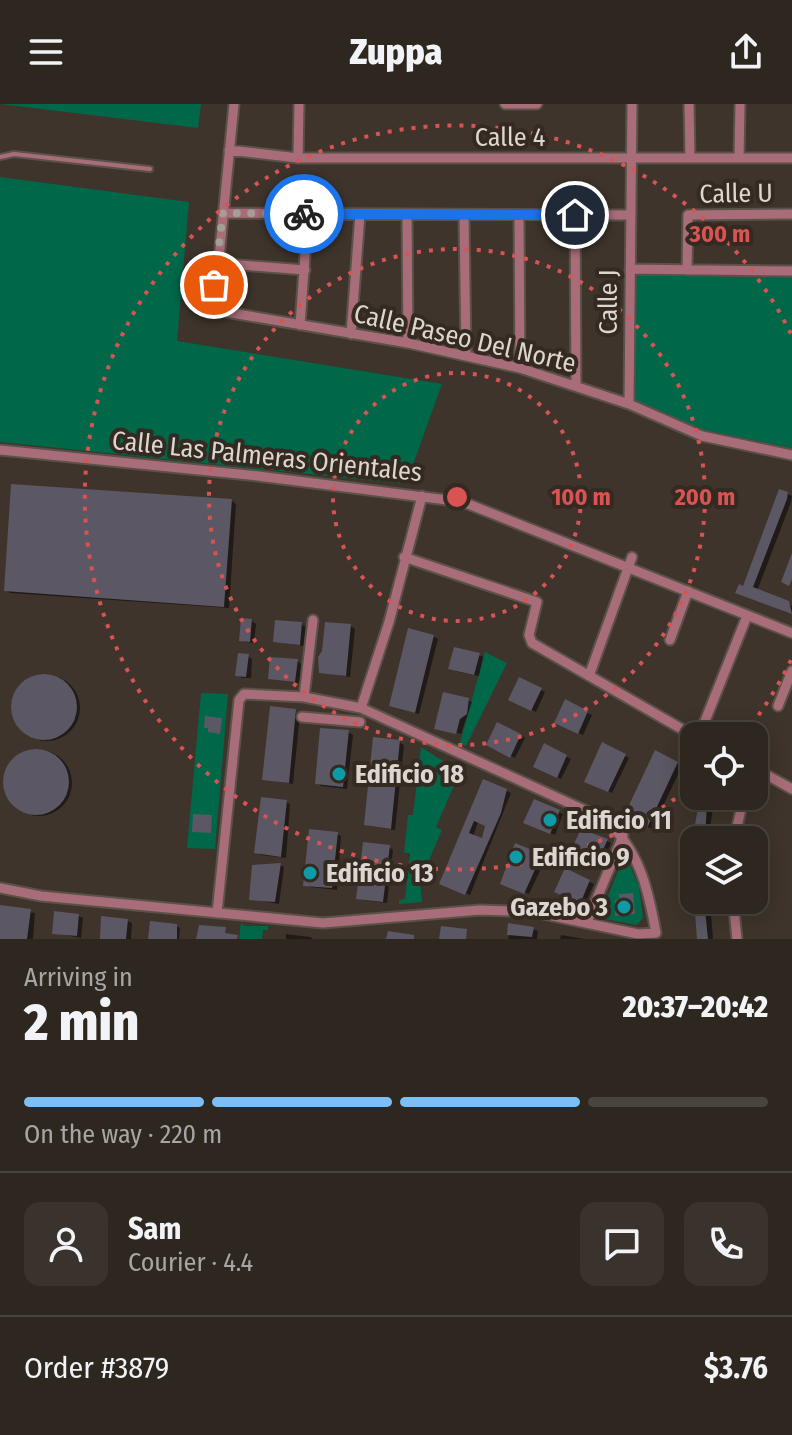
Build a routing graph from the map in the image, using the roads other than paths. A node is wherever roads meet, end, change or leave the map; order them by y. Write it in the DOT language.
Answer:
graph roads {
  1 [pos="234,104"];
  2 [pos="299,104"];
  3 [pos="505,104"];
  4 [pos="521,104"];
  5 [pos="537,104"];
  6 [pos="632,104"];
  7 [pos="689,104"];
  8 [pos="740,104"];
  9 [pos="229,150"];
  10 [pos="0,157"];
  11 [pos="690,157"];
  12 [pos="298,158"];
  13 [pos="633,158"];
  14 [pos="739,158"];
  15 [pos="792,158"];
  16 [pos="150,169"];
  17 [pos="223,213"];
  18 [pos="308,214"];
  19 [pos="360,214"];
  20 [pos="407,214"];
  21 [pos="792,214"];
  22 [pos="464,215"];
  23 [pos="519,215"];
  24 [pos="575,215"];
  25 [pos="630,215"];
  26 [pos="216,263"];
  27 [pos="630,269"];
  28 [pos="305,270"];
  29 [pos="687,270"];
  30 [pos="792,271"];
  31 [pos="300,325"];
  32 [pos="351,334"];
  33 [pos="408,343"];
  34 [pos="466,355"];
  35 [pos="520,368"];
  36 [pos="576,385"];
  37 [pos="629,404"];
  38 [pos="0,450"];
  39 [pos="792,455"];
  40 [pos="422,496"];
  41 [pos="404,557"];
  42 [pos="630,562"];
  43 [pos="688,591"];
  44 [pos="747,616"];
  45 [pos="313,620"];
  46 [pos="792,633"];
  47 [pos="670,640"];
  48 [pos="792,671"];
  49 [pos="589,676"];
  50 [pos="304,697"];
  51 [pos="778,706"];
  52 [pos="361,708"];
  53 [pos="302,717"];
  54 [pos="360,722"];
  55 [pos="702,722"];
  56 [pos="680,727"];
  57 [pos="768,776"];
  58 [pos="792,789"];
  59 [pos="623,836"];
  60 [pos="0,888"];
  61 [pos="18,893"];
  62 [pos="0,895"];
  63 [pos="217,913"];
  64 [pos="734,914"];
  65 [pos="587,922"];
  66 [pos="656,936"];
  67 [pos="737,939"];
  1 -- 9 [label="street"];
  2 -- 12 [label="street"];
  3 -- 4 [label="street"];
  4 -- 5 [label="street"];
  6 -- 13 [label="street, Calle J"];
  7 -- 11 [label="street"];
  8 -- 14 [label="street"];
  9 -- 12 [label="street, Calle 4"];
  9 -- 17 [label="street"];
  10 -- 16 [label="lane"];
  11 -- 13 [label="street, Calle 4"];
  11 -- 14 [label="street, Calle 4"];
  12 -- 13 [label="street, Calle 4"];
  13 -- 25 [label="street, Calle J"];
  14 -- 15 [label="street, Calle 4"];
  17 -- 18 [label="street"];
  17 -- 26 [label="street"];
  18 -- 19 [label="street"];
  18 -- 28 [label="street"];
  19 -- 20 [label="street"];
  19 -- 32 [label="street"];
  20 -- 22 [label="street"];
  20 -- 33 [label="street"];
  21 -- 29 [label="street, Calle U"];
  22 -- 23 [label="street"];
  22 -- 34 [label="street"];
  23 -- 24 [label="street"];
  23 -- 35 [label="street"];
  24 -- 25 [label="street"];
  24 -- 36 [label="street"];
  25 -- 27 [label="street, Calle J"];
  26 -- 28 [label="street"];
  26 -- 31 [label="street, Calle Paseo Del Norte"];
  27 -- 29 [label="street"];
  27 -- 37 [label="street, Calle J"];
  28 -- 31 [label="street"];
  29 -- 30 [label="street"];
  31 -- 32 [label="street, Calle Paseo Del Norte"];
  32 -- 33 [label="street, Calle Paseo Del Norte"];
  33 -- 34 [label="street, Calle Paseo Del Norte"];
  34 -- 35 [label="street, Calle Paseo Del Norte"];
  35 -- 36 [label="street, Calle Paseo Del Norte"];
  36 -- 37 [label="street, Calle Paseo Del Norte"];
  37 -- 39 [label="street, Calle Paseo Del Norte"];
  38 -- 40 [label="street, Calle Las Palmeras Orientales"];
  40 -- 41 [label="street"];
  40 -- 42 [label="street, Calle Las Palmeras Orientales"];
  41 -- 49 [label="street"];
  41 -- 52 [label="street"];
  42 -- 43 [label="street, Calle Las Palmeras Orientales"];
  42 -- 49 [label="street"];
  43 -- 44 [label="street, Calle Las Palmeras Orientales"];
  43 -- 47 [label="street"];
  44 -- 46 [label="street, Calle Las Palmeras Orientales"];
  44 -- 55 [label="street"];
  45 -- 50 [label="street"];
  48 -- 51 [label="street"];
  49 -- 56 [label="street"];
  50 -- 52 [label="street"];
  50 -- 63 [label="street"];
  52 -- 59 [label="street"];
  53 -- 54 [label="street"];
  57 -- 58 [label="street"];
  59 -- 65 [label="street"];
  59 -- 66 [label="street"];
  60 -- 61 [label="street"];
  61 -- 62 [label="street"];
  61 -- 63 [label="street"];
  63 -- 65 [label="street"];
  64 -- 67 [label="street"];
  65 -- 66 [label="street"];
}
